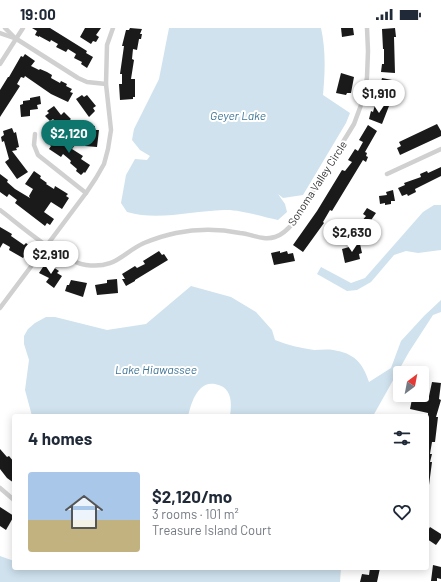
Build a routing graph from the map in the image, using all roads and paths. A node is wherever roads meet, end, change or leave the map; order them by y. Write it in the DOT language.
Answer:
graph roads {
  1 [pos="5,28"];
  2 [pos="23,28"];
  3 [pos="113,28"];
  4 [pos="366,28"];
  5 [pos="0,33"];
  6 [pos="15,38"];
  7 [pos="0,64"];
  8 [pos="106,84"];
  9 [pos="35,134"];
  10 [pos="441,149"];
  11 [pos="387,174"];
  12 [pos="86,193"];
  13 [pos="0,210"];
  14 [pos="48,245"];
  15 [pos="0,308"];
  16 [pos="0,488"];
  17 [pos="12,498"];
  1 -- 6 [label="street"];
  2 -- 6 [label="street"];
  3 -- 8 [label="street"];
  4 -- 14 [label="street, Sonoma Valley Circle"];
  5 -- 6 [label="street"];
  6 -- 7 [label="street"];
  6 -- 8 [label="street"];
  8 -- 12 [label="street"];
  9 -- 12 [label="street"];
  10 -- 11 [label="street"];
  12 -- 14 [label="street"];
  13 -- 14 [label="street, Sonoma Valley Circle"];
  14 -- 15 [label="street"];
  16 -- 17 [label="street"];
}
